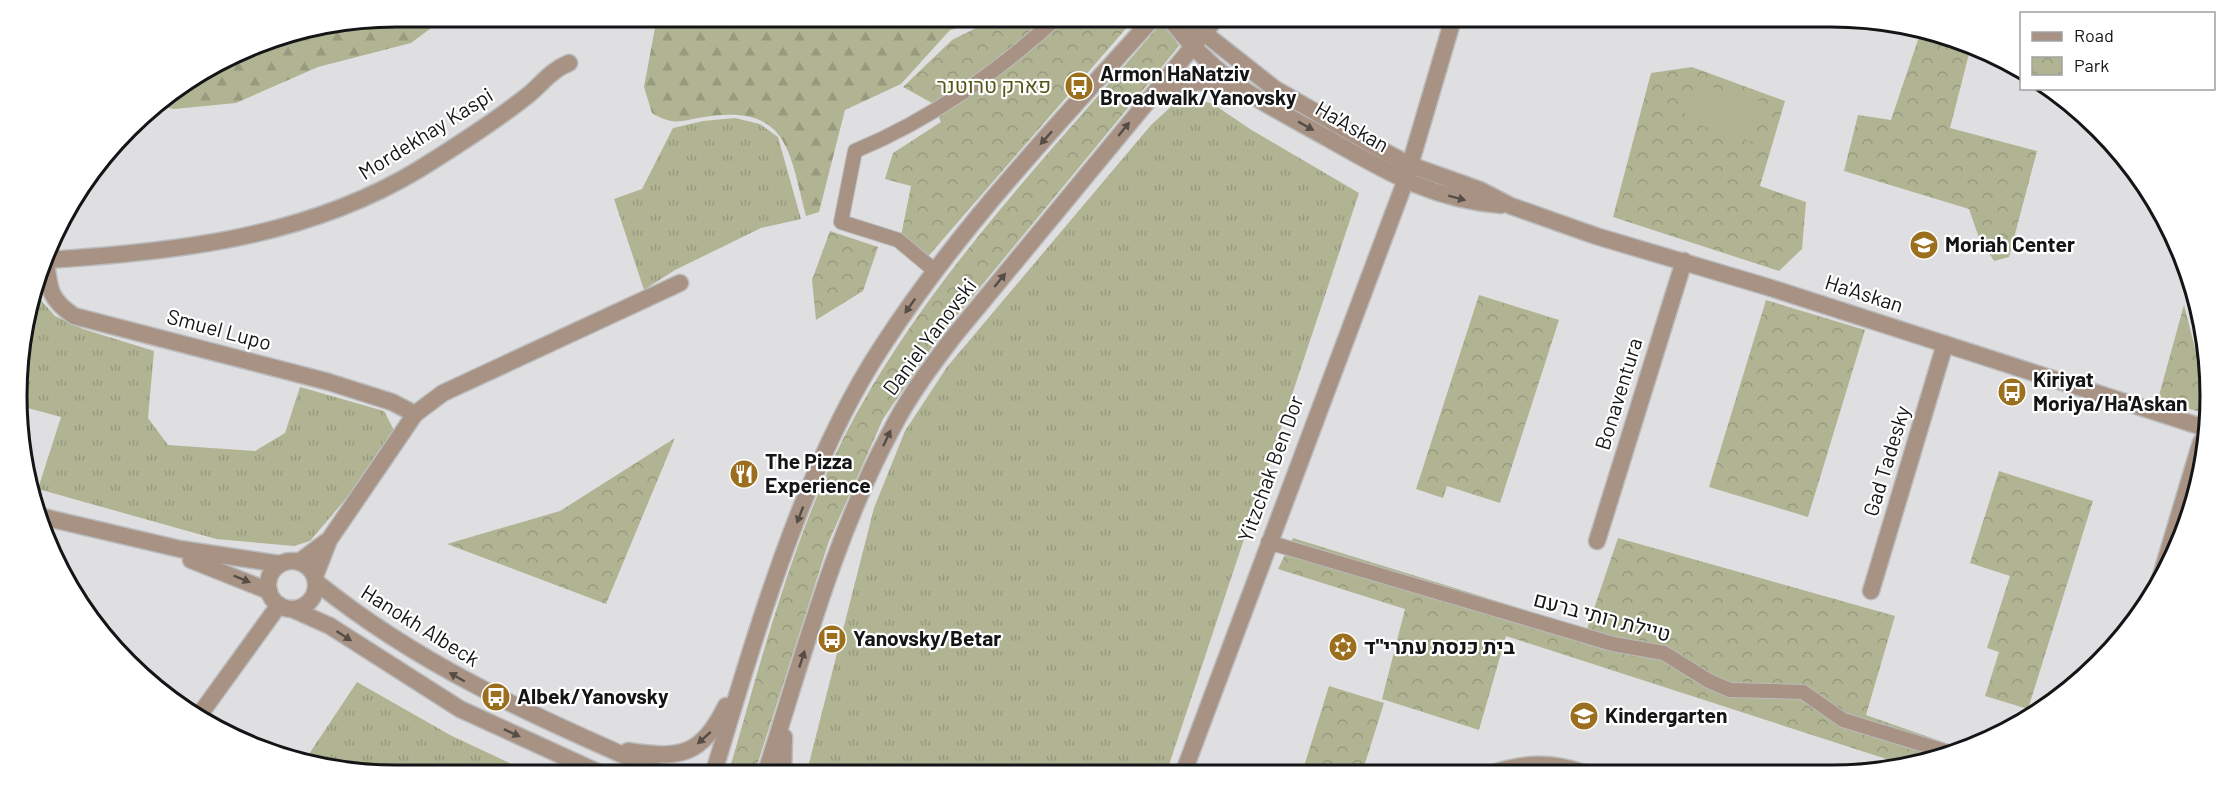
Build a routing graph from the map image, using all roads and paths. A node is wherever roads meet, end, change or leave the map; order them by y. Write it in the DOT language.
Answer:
graph roads {
  1 [pos="1047,27"];
  2 [pos="1145,27"];
  3 [pos="1176,27"];
  4 [pos="1194,27"];
  5 [pos="1209,27"];
  6 [pos="1451,27"];
  7 [pos="1204,33"];
  8 [pos="1192,48"];
  9 [pos="569,63"];
  10 [pos="1237,87"];
  11 [pos="1158,88"];
  12 [pos="1410,165"];
  13 [pos="1405,182"];
  14 [pos="1511,206"];
  15 [pos="53,259"];
  16 [pos="1683,261"];
  17 [pos="934,270"];
  18 [pos="48,275"];
  19 [pos="680,283"];
  20 [pos="1945,344"];
  21 [pos="414,414"];
  22 [pos="2199,426"];
  23 [pos="2192,472"];
  24 [pos="48,518"];
  25 [pos="2175,528"];
  26 [pos="128,539"];
  27 [pos="329,540"];
  28 [pos="1597,541"];
  29 [pos="1268,542"];
  30 [pos="299,562"];
  31 [pos="280,564"];
  32 [pos="316,579"];
  33 [pos="269,591"];
  34 [pos="1871,591"];
  35 [pos="286,607"];
  36 [pos="745,671"];
  37 [pos="789,698"];
  38 [pos="203,711"];
  39 [pos="604,747"];
  40 [pos="1938,749"];
  41 [pos="583,765"];
  42 [pos="645,765"];
  43 [pos="716,765"];
  44 [pos="768,765"];
  45 [pos="782,765"];
  46 [pos="1185,765"];
  47 [pos="1527,765"];
  48 [pos="1557,765"];
  1 -- 17 [label="street"];
  2 -- 17 [label="street, Daniel Yanovski, one-way"];
  3 -- 8 [label="street, Ha'Askan"];
  4 -- 7 [label="street, Ha'Askan"];
  5 -- 7 [label="street, Daniel Yanovski"];
  6 -- 12 [label="street, Yitzchak Ben Dor"];
  7 -- 8 [label="street, Daniel Yanovski"];
  7 -- 12 [label="street, Ha'Askan"];
  8 -- 10 [label="street, Ha'Askan"];
  8 -- 11 [label="street, Daniel Yanovski"];
  9 -- 15 [label="street, Mordekhay Kaspi"];
  10 -- 11 [label="street"];
  10 -- 13 [label="street, Ha'Askan, one-way"];
  37 -- 11 [label="street, Daniel Yanovski, one-way"];
  12 -- 13 [label="street, Yitzchak Ben Dor"];
  12 -- 14 [label="street, Ha'Askan"];
  13 -- 14 [label="street, Ha'Askan, one-way"];
  13 -- 29 [label="street, Yitzchak Ben Dor"];
  14 -- 16 [label="street, Ha'Askan"];
  16 -- 20 [label="street, Ha'Askan"];
  16 -- 28 [label="street, Bonaventura"];
  17 -- 36 [label="street, Daniel Yanovski, one-way"];
  18 -- 21 [label="street, Smuel Lupo"];
  19 -- 21 [label="street"];
  20 -- 22 [label="street, Ha'Askan"];
  20 -- 34 [label="street, Gad Tadesky"];
  21 -- 27 [label="street"];
  23 -- 25 [label="street"];
  24 -- 26 [label="street"];
  26 -- 31 [label="street"];
  26 -- 33 [label="street, one-way"];
  27 -- 30 [label="street"];
  27 -- 32 [label="street"];
  29 -- 40 [label="street, טיילת רותי ברעם"];
  29 -- 46 [label="street, Yitzchak Ben Dor"];
  30 -- 31 [label="street"];
  30 -- 32 [label="street"];
  31 -- 33 [label="street"];
  32 -- 35 [label="street"];
  39 -- 32 [label="street, Hanokh Albeck, one-way"];
  33 -- 35 [label="street"];
  35 -- 38 [label="street"];
  35 -- 41 [label="street, one-way"];
  36 -- 39 [label="street, one-way"];
  36 -- 43 [label="street, Daniel Yanovski"];
  37 -- 44 [label="street, Daniel Yanovski"];
  37 -- 45 [label="street"];
  39 -- 42 [label="street, Hanokh Albeck"];
  47 -- 48 [label="street"];
}
